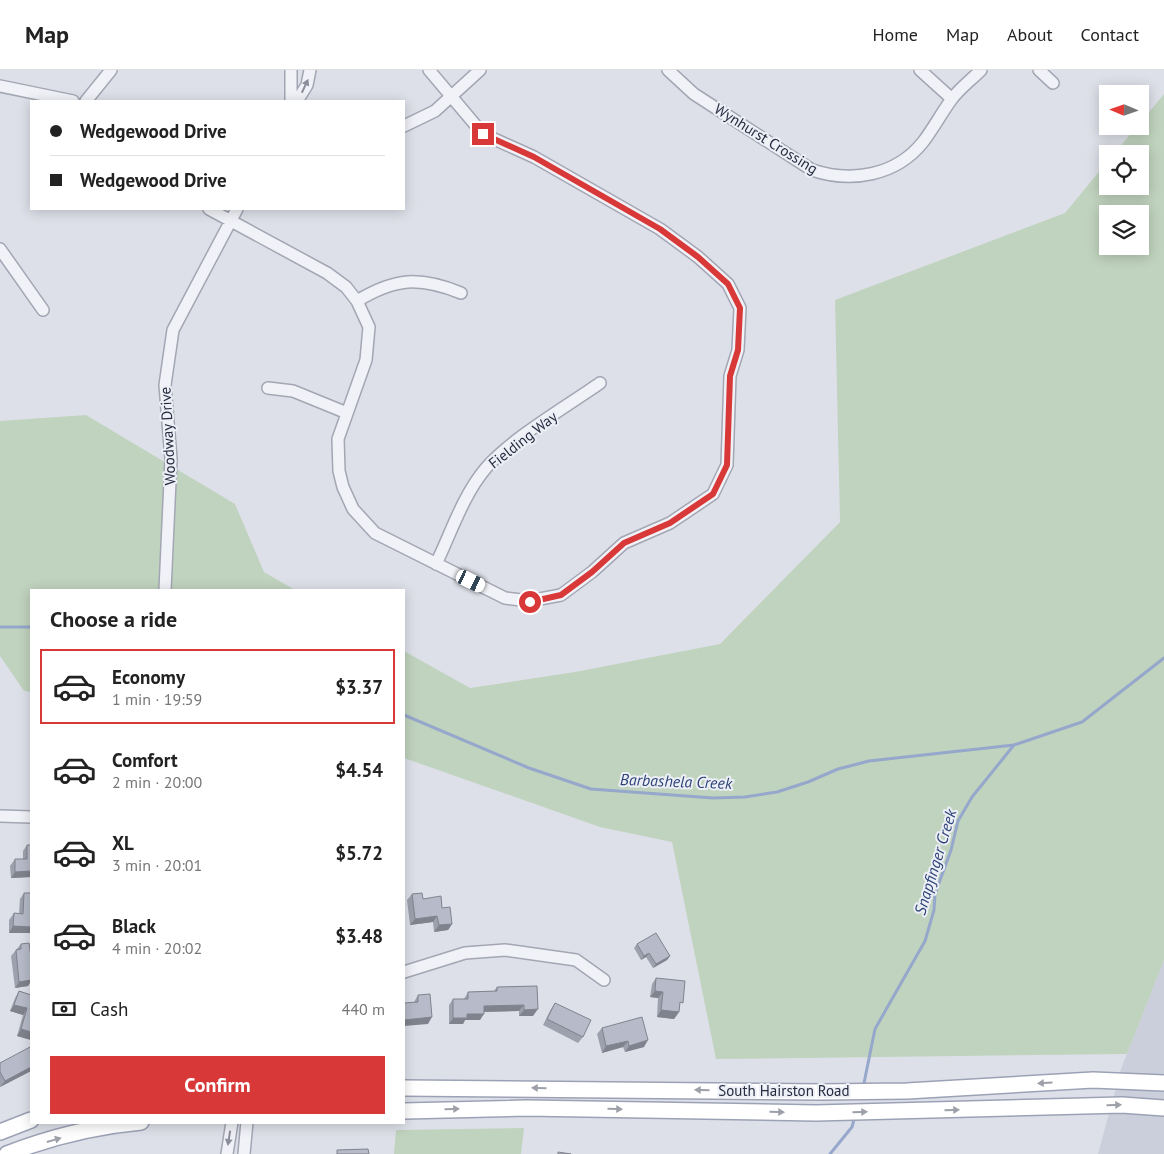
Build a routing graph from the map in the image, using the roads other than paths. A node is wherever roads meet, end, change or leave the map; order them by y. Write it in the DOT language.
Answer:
graph roads {
  1 [pos="111,70"];
  2 [pos="291,70"];
  3 [pos="310,70"];
  4 [pos="429,70"];
  5 [pos="480,70"];
  6 [pos="668,70"];
  7 [pos="920,70"];
  8 [pos="980,70"];
  9 [pos="1039,70"];
  10 [pos="1053,83"];
  11 [pos="0,86"];
  12 [pos="451,97"];
  13 [pos="952,98"];
  14 [pos="68,100"];
  15 [pos="87,100"];
  16 [pos="291,100"];
  17 [pos="297,100"];
  18 [pos="405,126"];
  19 [pos="211,210"];
  20 [pos="236,210"];
  21 [pos="230,222"];
  22 [pos="0,249"];
  23 [pos="462,293"];
  24 [pos="356,301"];
  25 [pos="43,310"];
  26 [pos="600,383"];
  27 [pos="268,388"];
  28 [pos="347,413"];
  29 [pos="436,564"];
  30 [pos="165,589"];
  31 [pos="0,816"];
  32 [pos="30,817"];
  33 [pos="405,972"];
  34 [pos="604,980"];
  35 [pos="1164,1082"];
  36 [pos="405,1088"];
  37 [pos="1164,1108"];
  38 [pos="405,1111"];
  39 [pos="30,1120"];
  40 [pos="119,1124"];
  41 [pos="232,1124"];
  42 [pos="247,1124"];
  43 [pos="0,1132"];
  44 [pos="7,1154"];
  45 [pos="227,1154"];
  46 [pos="244,1154"];
  1 -- 15 [label="street"];
  2 -- 16 [label="street"];
  17 -- 3 [label="street, one-way"];
  4 -- 12 [label="street"];
  5 -- 12 [label="street"];
  6 -- 13 [label="street, Wynhurst Crossing"];
  7 -- 13 [label="street"];
  8 -- 13 [label="street, Wynhurst Crossing"];
  9 -- 10 [label="street"];
  11 -- 14 [label="street"];
  12 -- 18 [label="street"];
  12 -- 29 [label="street"];
  19 -- 21 [label="street"];
  20 -- 21 [label="street, Woodway Drive"];
  21 -- 24 [label="street"];
  21 -- 30 [label="street, Woodway Drive"];
  22 -- 25 [label="street"];
  23 -- 24 [label="street"];
  24 -- 28 [label="street"];
  26 -- 29 [label="street, Fielding Way"];
  27 -- 28 [label="street"];
  28 -- 29 [label="street"];
  31 -- 32 [label="street"];
  33 -- 34 [label="street"];
  35 -- 36 [label="main road, South Hairston Road, one-way"];
  38 -- 37 [label="main road, South Hairston Road, one-way"];
  39 -- 43 [label="main road"];
  44 -- 40 [label="main road, one-way"];
  41 -- 45 [label="street, one-way"];
  42 -- 46 [label="street"];
}
